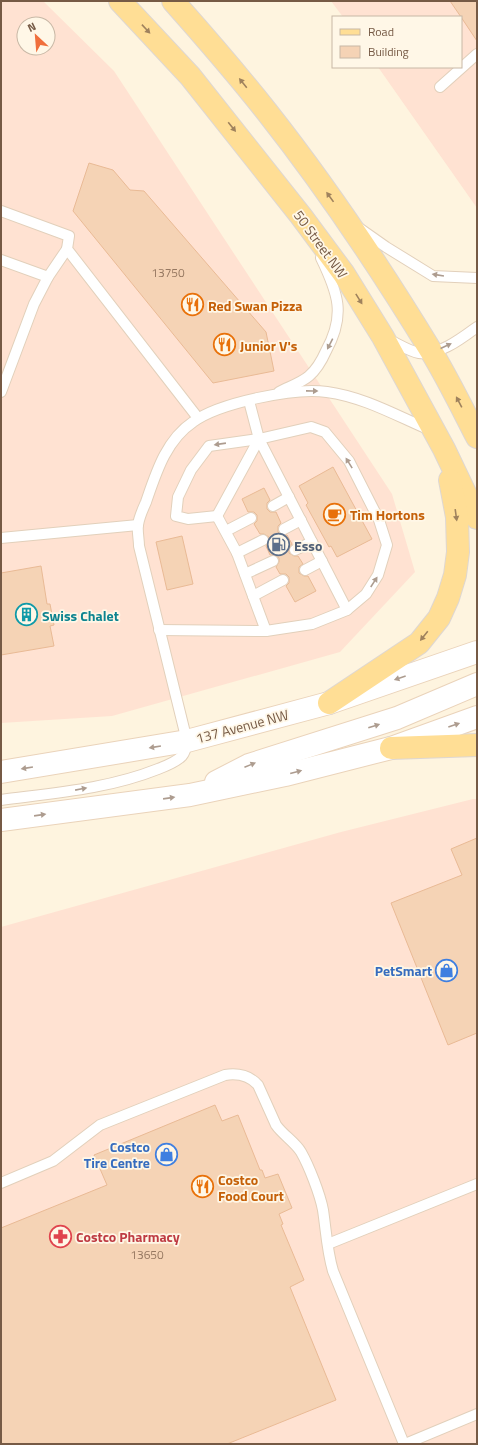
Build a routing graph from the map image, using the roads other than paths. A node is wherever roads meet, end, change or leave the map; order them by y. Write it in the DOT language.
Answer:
graph roads {
  1 [pos="120,1"];
  2 [pos="173,1"];
  3 [pos="477,54"];
  4 [pos="462,67"];
  5 [pos="461,68"];
  6 [pos="440,87"];
  7 [pos="1,211"];
  8 [pos="301,216"];
  9 [pos="345,218"];
  10 [pos="67,249"];
  11 [pos="1,260"];
  12 [pos="48,277"];
  13 [pos="477,278"];
  14 [pos="477,327"];
  15 [pos="383,338"];
  16 [pos="432,353"];
  17 [pos="1,392"];
  18 [pos="274,395"];
  19 [pos="249,401"];
  20 [pos="198,418"];
  21 [pos="477,437"];
  22 [pos="259,439"];
  23 [pos="440,441"];
  24 [pos="289,497"];
  25 [pos="273,506"];
  26 [pos="217,516"];
  27 [pos="251,518"];
  28 [pos="477,518"];
  29 [pos="301,520"];
  30 [pos="138,525"];
  31 [pos="284,529"];
  32 [pos="226,531"];
  33 [pos="1,538"];
  34 [pos="263,540"];
  35 [pos="312,542"];
  36 [pos="296,550"];
  37 [pos="237,553"];
  38 [pos="273,560"];
  39 [pos="322,561"];
  40 [pos="305,570"];
  41 [pos="245,574"];
  42 [pos="283,580"];
  43 [pos="253,596"];
  44 [pos="347,610"];
  45 [pos="159,630"];
  46 [pos="266,631"];
  47 [pos="477,652"];
  48 [pos="477,684"];
  49 [pos="329,703"];
  50 [pos="477,717"];
  51 [pos="187,741"];
  52 [pos="477,744"];
  53 [pos="391,748"];
  54 [pos="1,772"];
  55 [pos="190,795"];
  56 [pos="1,800"];
  57 [pos="1,820"];
  58 [pos="1,1183"];
  59 [pos="477,1184"];
  60 [pos="328,1244"];
  61 [pos="477,1414"];
  62 [pos="405,1444"];
  1 -- 8 [label="main road, 50 Street NW, one-way"];
  9 -- 2 [label="main road, one-way"];
  3 -- 4 [label="lane"];
  5 -- 6 [label="lane"];
  7 -- 10 [label="lane"];
  8 -- 15 [label="main road, 50 Street NW, one-way"];
  8 -- 18 [label="lane, one-way"];
  13 -- 9 [label="lane, one-way"];
  9 -- 16 [label="main road"];
  10 -- 12 [label="lane"];
  10 -- 20 [label="lane"];
  11 -- 12 [label="lane"];
  12 -- 17 [label="lane"];
  16 -- 14 [label="lane, one-way"];
  15 -- 16 [label="lane"];
  15 -- 23 [label="main road, 50 Street NW"];
  21 -- 16 [label="main road, one-way"];
  18 -- 19 [label="lane"];
  18 -- 23 [label="lane, one-way"];
  19 -- 20 [label="lane"];
  19 -- 22 [label="lane"];
  20 -- 30 [label="lane"];
  22 -- 24 [label="lane"];
  22 -- 26 [label="lane"];
  22 -- 26 [label="lane, one-way"];
  44 -- 22 [label="lane, one-way"];
  23 -- 28 [label="main road, 50 Street NW"];
  23 -- 49 [label="main road, one-way"];
  24 -- 25 [label="lane"];
  24 -- 29 [label="lane"];
  26 -- 32 [label="lane"];
  27 -- 32 [label="lane"];
  29 -- 31 [label="lane"];
  29 -- 35 [label="lane"];
  30 -- 33 [label="lane"];
  30 -- 45 [label="lane"];
  32 -- 37 [label="lane"];
  34 -- 37 [label="lane"];
  35 -- 36 [label="lane"];
  35 -- 39 [label="lane"];
  37 -- 41 [label="lane"];
  38 -- 41 [label="lane"];
  39 -- 40 [label="lane"];
  39 -- 44 [label="lane"];
  41 -- 43 [label="lane"];
  42 -- 43 [label="lane"];
  43 -- 46 [label="lane"];
  44 -- 46 [label="lane"];
  45 -- 46 [label="lane"];
  45 -- 51 [label="lane"];
  47 -- 49 [label="main road, 137 Avenue NW, one-way"];
  55 -- 48 [label="main road, one-way"];
  49 -- 51 [label="main road, 137 Avenue NW"];
  53 -- 50 [label="main road, one-way"];
  51 -- 54 [label="main road, 137 Avenue NW, one-way"];
  56 -- 51 [label="lane, one-way"];
  52 -- 53 [label="main road"];
  55 -- 53 [label="main road, one-way"];
  57 -- 55 [label="main road, one-way"];
  58 -- 60 [label="lane"];
  59 -- 60 [label="lane"];
  60 -- 62 [label="lane"];
  61 -- 62 [label="lane"];
}
